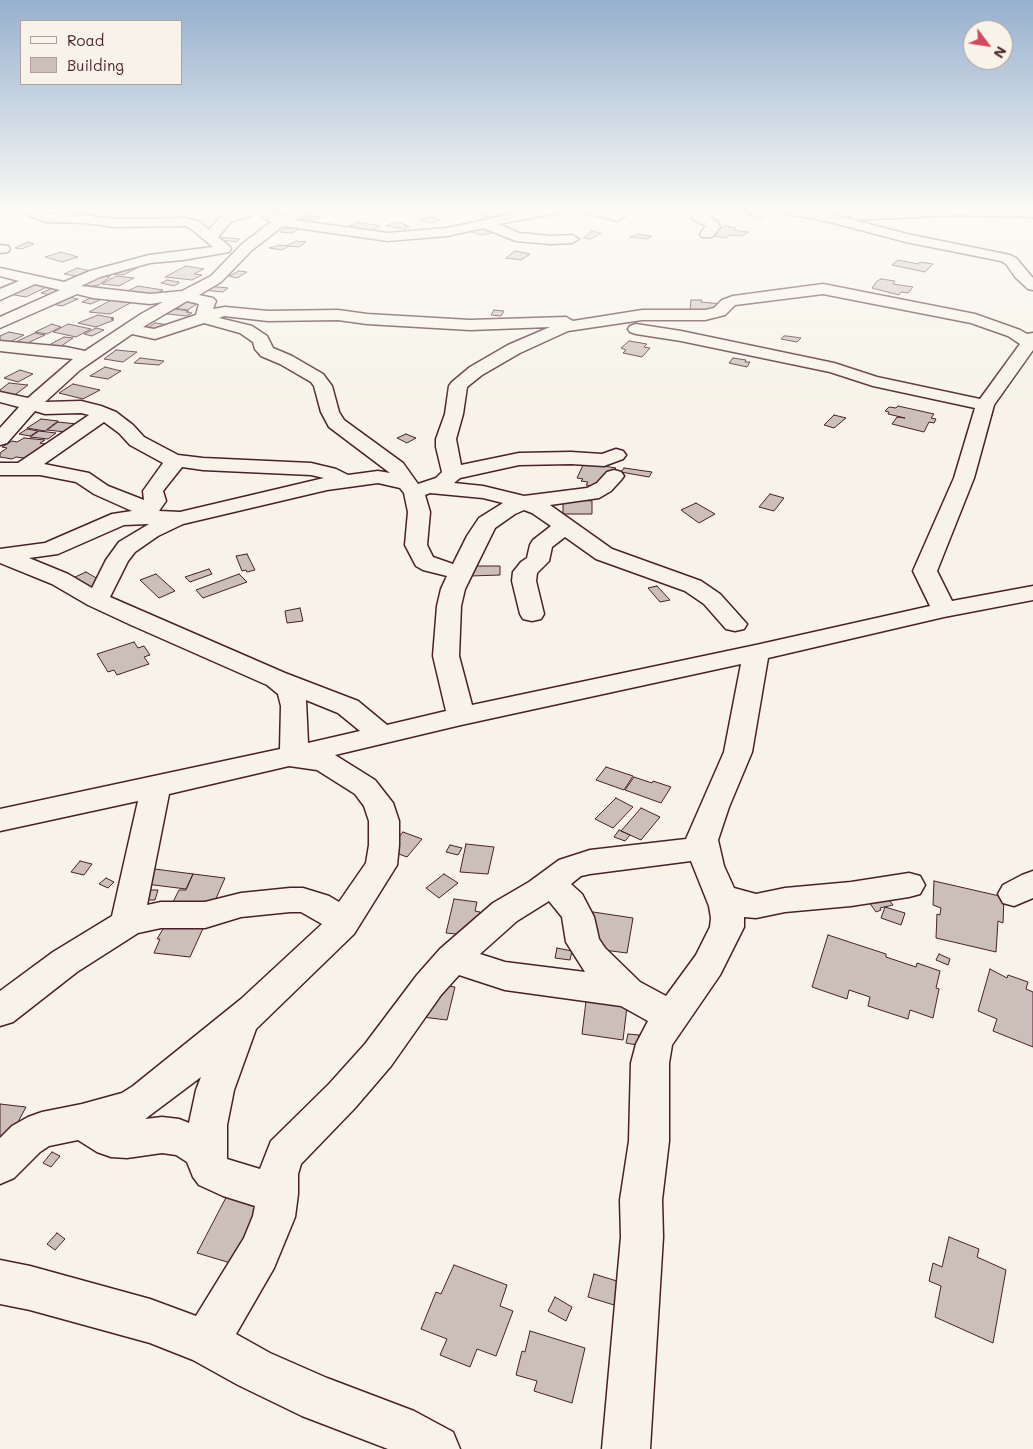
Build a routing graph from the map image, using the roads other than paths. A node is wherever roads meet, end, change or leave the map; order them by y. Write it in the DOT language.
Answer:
graph roads {
  1 [pos="22,277"];
  2 [pos="90,277"];
  3 [pos="218,277"];
  4 [pos="1023,277"];
  5 [pos="34,279"];
  6 [pos="1033,286"];
  7 [pos="72,287"];
  8 [pos="0,295"];
  9 [pos="185,296"];
  10 [pos="211,312"];
  11 [pos="589,322"];
  12 [pos="0,323"];
  13 [pos="129,328"];
  14 [pos="1031,341"];
  15 [pos="5,348"];
  16 [pos="87,357"];
  17 [pos="939,395"];
  18 [pos="0,397"];
  19 [pos="985,404"];
  20 [pos="31,405"];
  21 [pos="103,414"];
  22 [pos="977,428"];
  23 [pos="0,439"];
  24 [pos="173,460"];
  25 [pos="0,469"];
  26 [pos="21,470"];
  27 [pos="453,473"];
  28 [pos="345,481"];
  29 [pos="415,487"];
  30 [pos="525,502"];
  31 [pos="149,514"];
  32 [pos="180,518"];
  33 [pos="564,526"];
  34 [pos="1,555"];
  35 [pos="462,573"];
  36 [pos="1033,593"];
  37 [pos="96,600"];
  38 [pos="944,610"];
  39 [pos="532,614"];
  40 [pos="735,624"];
  41 [pos="756,653"];
  42 [pos="276,679"];
  43 [pos="461,716"];
  44 [pos="382,735"];
  45 [pos="289,757"];
  46 [pos="156,787"];
  47 [pos="0,820"];
  48 [pos="704,840"];
  49 [pos="550,882"];
  50 [pos="909,884"];
  51 [pos="720,896"];
  52 [pos="127,924"];
  53 [pos="342,925"];
  54 [pos="452,959"];
  55 [pos="628,992"];
  56 [pos="0,1012"];
  57 [pos="672,1018"];
  58 [pos="242,1019"];
  59 [pos="82,1122"];
  60 [pos="207,1154"];
  61 [pos="0,1165"];
  62 [pos="278,1194"];
  63 [pos="0,1282"];
  64 [pos="206,1342"];
  65 [pos="436,1449"];
  66 [pos="626,1449"];
  1 -- 5 [label="street"];
  2 -- 7 [label="street"];
  3 -- 9 [label="street"];
  4 -- 6 [label="street"];
  5 -- 7 [label="street"];
  5 -- 8 [label="street"];
  7 -- 9 [label="street"];
  7 -- 12 [label="street"];
  9 -- 10 [label="street"];
  9 -- 13 [label="street"];
  10 -- 11 [label="street"];
  10 -- 13 [label="street"];
  10 -- 29 [label="street"];
  11 -- 14 [label="street"];
  11 -- 17 [label="street"];
  11 -- 27 [label="street"];
  13 -- 16 [label="street"];
  14 -- 19 [label="street"];
  15 -- 16 [label="street"];
  16 -- 20 [label="street"];
  17 -- 19 [label="street"];
  17 -- 22 [label="street"];
  18 -- 20 [label="street"];
  19 -- 22 [label="street"];
  20 -- 21 [label="street"];
  20 -- 23 [label="street"];
  21 -- 24 [label="street"];
  21 -- 26 [label="street"];
  22 -- 38 [label="street"];
  24 -- 28 [label="street"];
  24 -- 31 [label="street"];
  25 -- 26 [label="street"];
  26 -- 31 [label="street"];
  27 -- 29 [label="street"];
  27 -- 30 [label="street"];
  28 -- 29 [label="street"];
  28 -- 32 [label="street"];
  29 -- 30 [label="street"];
  29 -- 35 [label="street"];
  30 -- 33 [label="street"];
  30 -- 35 [label="street"];
  31 -- 32 [label="street"];
  31 -- 34 [label="street"];
  32 -- 37 [label="street"];
  33 -- 39 [label="street"];
  33 -- 40 [label="street"];
  34 -- 37 [label="street"];
  35 -- 43 [label="street"];
  36 -- 38 [label="street"];
  37 -- 42 [label="street"];
  38 -- 41 [label="street"];
  41 -- 43 [label="street"];
  41 -- 48 [label="street"];
  42 -- 44 [label="street"];
  42 -- 45 [label="street"];
  43 -- 44 [label="street"];
  44 -- 45 [label="street"];
  45 -- 46 [label="street"];
  45 -- 53 [label="street"];
  46 -- 47 [label="street"];
  46 -- 52 [label="street"];
  48 -- 49 [label="street"];
  48 -- 51 [label="street"];
  49 -- 54 [label="street"];
  49 -- 55 [label="street"];
  50 -- 51 [label="street"];
  51 -- 57 [label="street"];
  52 -- 53 [label="street"];
  52 -- 56 [label="street"];
  53 -- 58 [label="street"];
  54 -- 55 [label="street"];
  54 -- 62 [label="street"];
  55 -- 57 [label="street"];
  57 -- 66 [label="street"];
  58 -- 59 [label="street"];
  58 -- 60 [label="street"];
  59 -- 60 [label="street"];
  59 -- 61 [label="street"];
  60 -- 62 [label="street"];
  62 -- 64 [label="street"];
  63 -- 64 [label="street"];
  64 -- 65 [label="street"];
}
